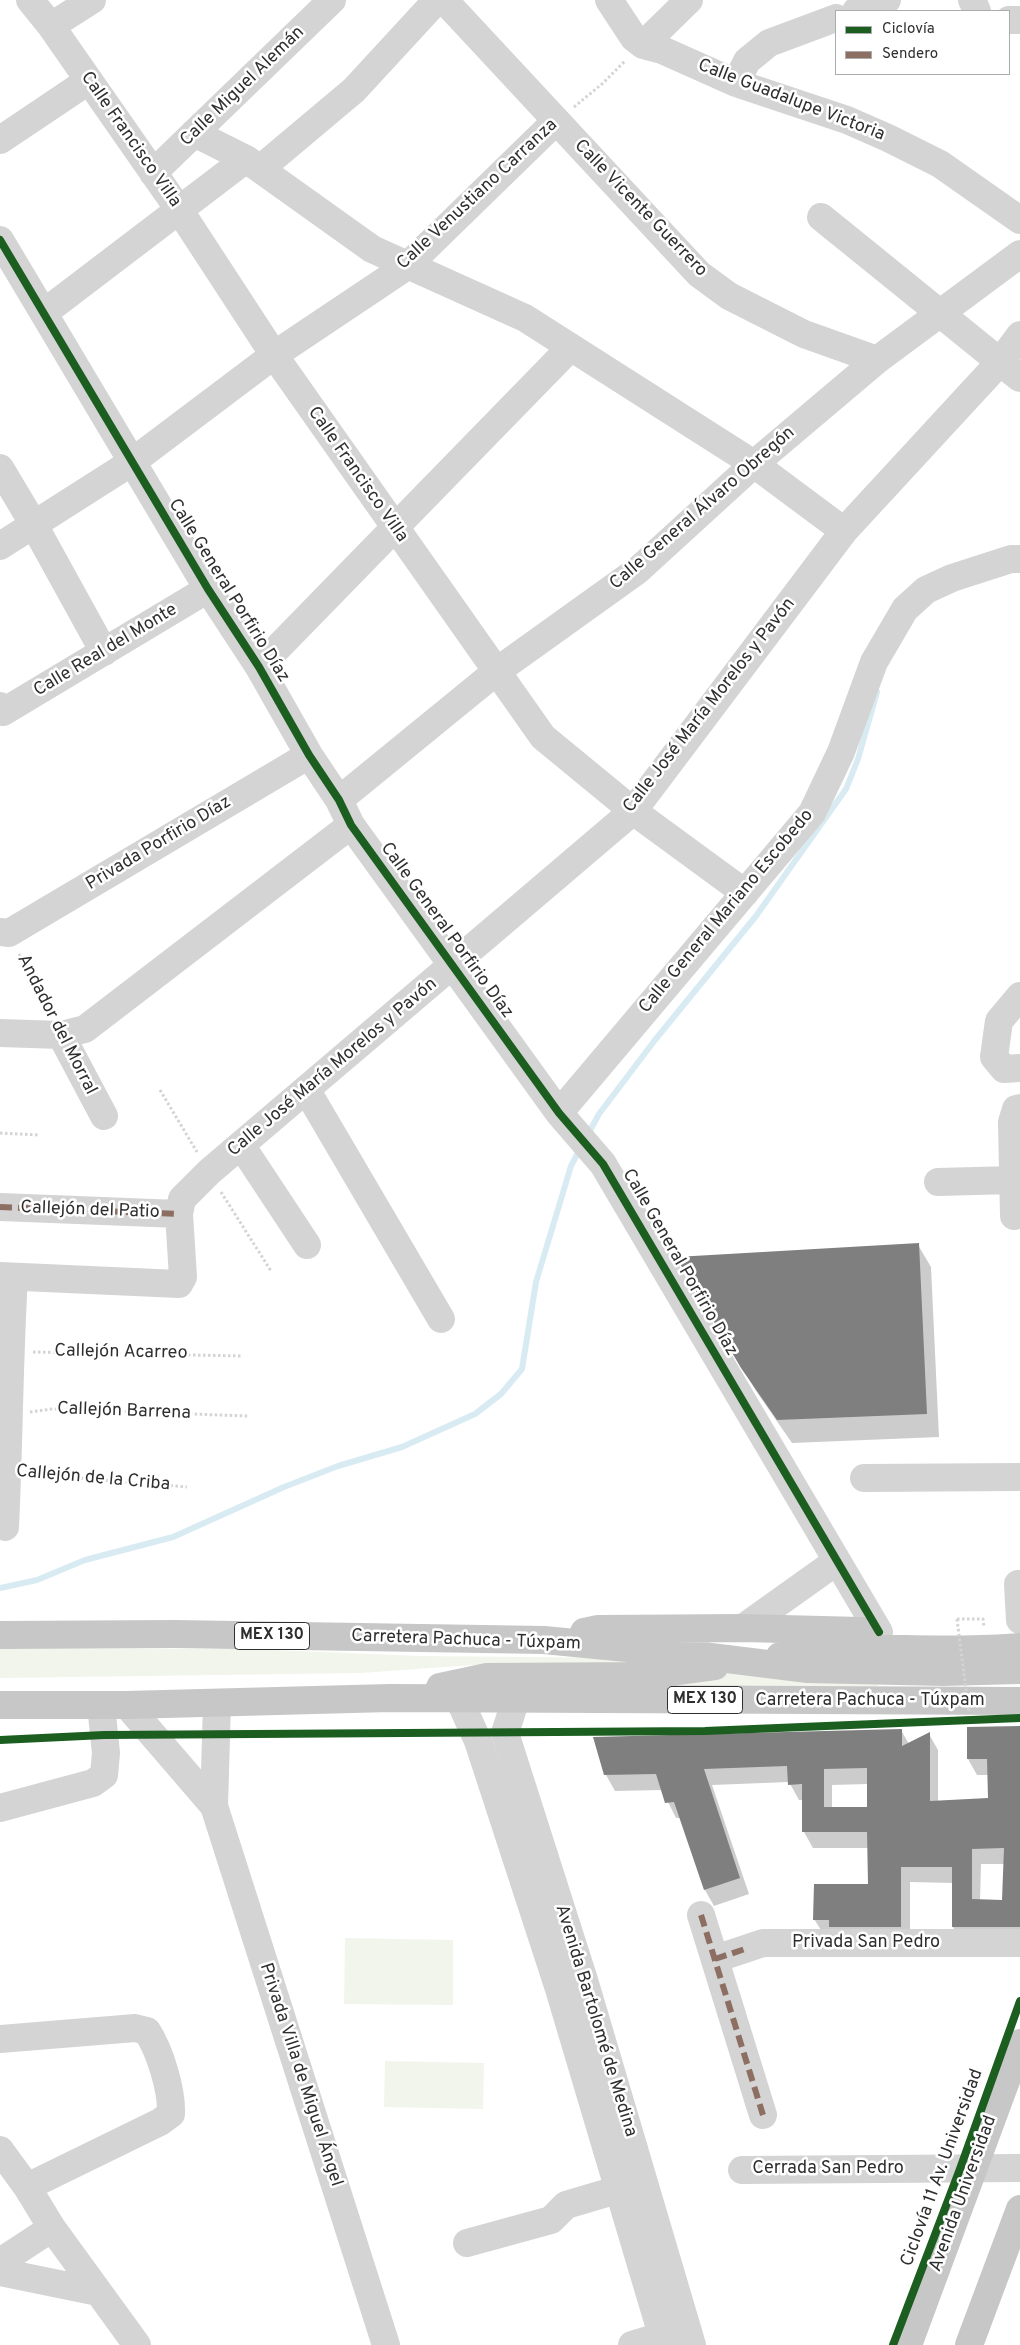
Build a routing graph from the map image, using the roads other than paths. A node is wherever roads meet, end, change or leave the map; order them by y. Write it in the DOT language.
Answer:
graph roads {
  1 [pos="30,0"];
  2 [pos="92,0"];
  3 [pos="332,0"];
  4 [pos="437,0"];
  5 [pos="444,0"];
  6 [pos="609,0"];
  7 [pos="628,0"];
  8 [pos="709,0"];
  9 [pos="887,0"];
  10 [pos="682,6"];
  11 [pos="859,10"];
  12 [pos="835,18"];
  13 [pos="51,26"];
  14 [pos="653,43"];
  15 [pos="88,81"];
  16 [pos="736,83"];
  17 [pos="556,121"];
  18 [pos="194,133"];
  19 [pos="0,140"];
  20 [pos="253,164"];
  21 [pos="153,173"];
  22 [pos="180,211"];
  23 [pos="821,217"];
  24 [pos="1020,220"];
  25 [pos="0,240"];
  26 [pos="1020,254"];
  27 [pos="407,266"];
  28 [pos="45,312"];
  29 [pos="940,314"];
  30 [pos="1020,335"];
  31 [pos="570,348"];
  32 [pos="274,355"];
  33 [pos="877,360"];
  34 [pos="1010,370"];
  35 [pos="132,462"];
  36 [pos="754,464"];
  37 [pos="0,468"];
  38 [pos="34,525"];
  39 [pos="394,528"];
  40 [pos="844,531"];
  41 [pos="0,546"];
  42 [pos="1020,559"];
  43 [pos="208,589"];
  44 [pos="104,652"];
  45 [pos="259,667"];
  46 [pos="496,671"];
  47 [pos="2,709"];
  48 [pos="309,755"];
  49 [pos="339,800"];
  50 [pos="633,811"];
  51 [pos="351,825"];
  52 [pos="744,893"];
  53 [pos="4,932"];
  54 [pos="454,966"];
  55 [pos="1020,996"];
  56 [pos="0,1033"];
  57 [pos="61,1035"];
  58 [pos="1020,1068"];
  59 [pos="306,1089"];
  60 [pos="1020,1108"];
  61 [pos="104,1116"];
  62 [pos="563,1119"];
  63 [pos="241,1145"];
  64 [pos="1013,1180"];
  65 [pos="938,1182"];
  66 [pos="0,1207"];
  67 [pos="181,1207"];
  68 [pos="1014,1216"];
  69 [pos="307,1245"];
  70 [pos="7,1277"];
  71 [pos="441,1319"];
  72 [pos="1020,1477"];
  73 [pos="864,1478"];
  74 [pos="5,1527"];
  75 [pos="837,1561"];
  76 [pos="1020,1584"];
  77 [pos="1020,1620"];
  78 [pos="743,1628"];
  79 [pos="1020,1631"];
  80 [pos="879,1632"];
  81 [pos="0,1634"];
  82 [pos="544,1640"];
  83 [pos="1020,1648"];
  84 [pos="750,1661"];
  85 [pos="1020,1670"];
  86 [pos="390,1698"];
  87 [pos="459,1699"];
  88 [pos="516,1699"];
  89 [pos="1020,1701"];
  90 [pos="217,1703"];
  91 [pos="0,1704"];
  92 [pos="114,1705"];
  93 [pos="216,1752"];
  94 [pos="170,1755"];
  95 [pos="214,1806"];
  96 [pos="0,1808"];
  97 [pos="701,1914"];
  98 [pos="1020,1943"];
  99 [pos="715,1959"];
  100 [pos="571,1984"];
  101 [pos="0,2039"];
  102 [pos="1020,2043"];
  103 [pos="763,2115"];
  104 [pos="0,2150"];
  105 [pos="1020,2168"];
  106 [pos="974,2169"];
  107 [pos="742,2170"];
  108 [pos="27,2187"];
  109 [pos="620,2189"];
  110 [pos="1020,2209"];
  111 [pos="52,2228"];
  112 [pos="467,2244"];
  113 [pos="0,2262"];
  114 [pos="0,2272"];
  115 [pos="98,2292"];
  116 [pos="664,2341"];
  117 [pos="137,2345"];
  118 [pos="386,2345"];
  119 [pos="632,2345"];
  120 [pos="692,2345"];
  121 [pos="908,2345"];
  122 [pos="969,2345"];
  1 -- 13 [label="street, Calle Francisco Villa"];
  2 -- 13 [label="street"];
  3 -- 18 [label="street, Calle Miguel Alemán"];
  4 -- 20 [label="street"];
  5 -- 17 [label="street, Calle Vicente Guerrero"];
  6 -- 14 [label="street, Calle Guadalupe Victoria"];
  7 -- 14 [label="street, Calle Guadalupe Victoria"];
  8 -- 10 [label="street"];
  9 -- 11 [label="street"];
  10 -- 14 [label="street"];
  12 -- 16 [label="street"];
  13 -- 15 [label="street, Calle Francisco Villa"];
  14 -- 16 [label="street, Calle Guadalupe Victoria"];
  15 -- 19 [label="street"];
  15 -- 21 [label="street, Calle Francisco Villa"];
  16 -- 24 [label="street, Calle Guadalupe Victoria"];
  17 -- 27 [label="street, Calle Venustiano Carranza"];
  17 -- 33 [label="street, Calle Vicente Guerrero"];
  18 -- 20 [label="street"];
  18 -- 21 [label="street, Calle Miguel Alemán"];
  20 -- 22 [label="street"];
  20 -- 27 [label="street"];
  21 -- 22 [label="street, Calle Francisco Villa"];
  22 -- 28 [label="street"];
  22 -- 32 [label="street, Calle Francisco Villa"];
  23 -- 29 [label="street"];
  25 -- 28 [label="street, Calle General Porfirio Díaz"];
  26 -- 29 [label="street, Calle General Álvaro Obregón"];
  27 -- 31 [label="street"];
  27 -- 32 [label="street, Calle Venustiano Carranza"];
  28 -- 35 [label="street, Calle General Porfirio Díaz"];
  29 -- 33 [label="street, Calle General Álvaro Obregón"];
  29 -- 34 [label="street"];
  30 -- 34 [label="street, Calle José María Morelos y Pavón"];
  31 -- 36 [label="street"];
  31 -- 39 [label="street"];
  32 -- 35 [label="street, Calle Venustiano Carranza"];
  32 -- 39 [label="street, Calle Francisco Villa"];
  33 -- 36 [label="street, Calle General Álvaro Obregón"];
  34 -- 40 [label="street, Calle José María Morelos y Pavón"];
  35 -- 38 [label="street, Calle Venustiano Carranza"];
  35 -- 43 [label="street, Calle General Porfirio Díaz"];
  36 -- 40 [label="street"];
  36 -- 46 [label="street, Calle General Álvaro Obregón"];
  37 -- 38 [label="street"];
  38 -- 41 [label="street, Calle Venustiano Carranza"];
  38 -- 44 [label="street"];
  39 -- 45 [label="street"];
  39 -- 46 [label="street, Calle Francisco Villa"];
  40 -- 50 [label="street, Calle José María Morelos y Pavón"];
  42 -- 52 [label="street, Calle General Mariano Escobedo"];
  43 -- 44 [label="street, Calle Real del Monte"];
  43 -- 45 [label="street, Calle General Porfirio Díaz"];
  44 -- 47 [label="street, Calle Real del Monte"];
  45 -- 48 [label="street, Calle General Porfirio Díaz"];
  46 -- 49 [label="street, Calle General Álvaro Obregón"];
  46 -- 50 [label="street, Calle Francisco Villa"];
  48 -- 49 [label="street, Calle General Porfirio Díaz"];
  48 -- 53 [label="street, Privada Porfirio Díaz"];
  49 -- 51 [label="street, Calle General Porfirio Díaz"];
  50 -- 52 [label="street, Calle Francisco Villa"];
  50 -- 54 [label="street, Calle José María Morelos y Pavón"];
  51 -- 54 [label="street, Calle General Porfirio Díaz"];
  51 -- 57 [label="street"];
  52 -- 62 [label="street, Calle General Mariano Escobedo"];
  54 -- 59 [label="street, Calle José María Morelos y Pavón"];
  54 -- 62 [label="street, Calle General Porfirio Díaz"];
  55 -- 58 [label="street"];
  56 -- 57 [label="street"];
  57 -- 61 [label="street, Andador del Morral"];
  59 -- 63 [label="street, Calle José María Morelos y Pavón"];
  59 -- 71 [label="street"];
  60 -- 64 [label="street"];
  62 -- 75 [label="street, Calle General Porfirio Díaz"];
  63 -- 67 [label="street, Calle José María Morelos y Pavón"];
  63 -- 69 [label="street"];
  64 -- 65 [label="street"];
  64 -- 68 [label="street"];
  66 -- 67 [label="street, Callejón del Patio"];
  67 -- 70 [label="street"];
  70 -- 74 [label="street"];
  72 -- 73 [label="street"];
  75 -- 78 [label="street"];
  75 -- 80 [label="street, Calle General Porfirio Díaz"];
  76 -- 77 [label="street"];
  78 -- 80 [label="main road"];
  78 -- 82 [label="main road"];
  79 -- 80 [label="main road"];
  81 -- 82 [label="main road, Carretera Pachuca - Túxpam / MEX 130"];
  82 -- 84 [label="main road, Carretera Pachuca - Túxpam / MEX 130"];
  83 -- 84 [label="main road"];
  84 -- 85 [label="main road, Carretera Pachuca - Túxpam / MEX 130"];
  84 -- 86 [label="main road"];
  86 -- 87 [label="main road, Carretera Pachuca - Túxpam / MEX 130"];
  86 -- 90 [label="main road, Carretera Pachuca - Túxpam / MEX 130"];
  87 -- 88 [label="main road, Carretera Pachuca - Túxpam / MEX 130"];
  87 -- 100 [label="street, Avenida Bartolomé de Medina"];
  88 -- 89 [label="main road, Carretera Pachuca - Túxpam / MEX 130"];
  88 -- 100 [label="street, Avenida Bartolomé de Medina"];
  90 -- 92 [label="main road, Carretera Pachuca - Túxpam / MEX 130"];
  90 -- 93 [label="street, Privada Villa de Miguel Ángel"];
  91 -- 92 [label="main road, Carretera Pachuca - Túxpam / MEX 130"];
  92 -- 94 [label="street, Privada Villa de Miguel Ángel"];
  92 -- 96 [label="street"];
  93 -- 94 [label="street"];
  93 -- 95 [label="street, Privada Villa de Miguel Ángel"];
  94 -- 95 [label="street, Privada Villa de Miguel Ángel"];
  95 -- 118 [label="street, Privada Villa de Miguel Ángel"];
  97 -- 99 [label="street"];
  98 -- 99 [label="street, Privada San Pedro"];
  99 -- 103 [label="street"];
  100 -- 109 [label="street, Avenida Bartolomé de Medina"];
  100 -- 120 [label="street, Avenida Bartolomé de Medina"];
  101 -- 108 [label="street"];
  102 -- 106 [label="main road, Avenida Universidad"];
  104 -- 108 [label="street"];
  105 -- 106 [label="street, Cerrada San Pedro"];
  106 -- 107 [label="street, Cerrada San Pedro"];
  106 -- 121 [label="main road, Avenida Universidad"];
  108 -- 111 [label="street"];
  109 -- 112 [label="street"];
  109 -- 116 [label="street, Avenida Bartolomé de Medina"];
  110 -- 122 [label="main road"];
  111 -- 113 [label="street"];
  111 -- 115 [label="street"];
  114 -- 115 [label="street"];
  115 -- 117 [label="street"];
  116 -- 119 [label="street, Avenida Bartolomé de Medina"];
}
